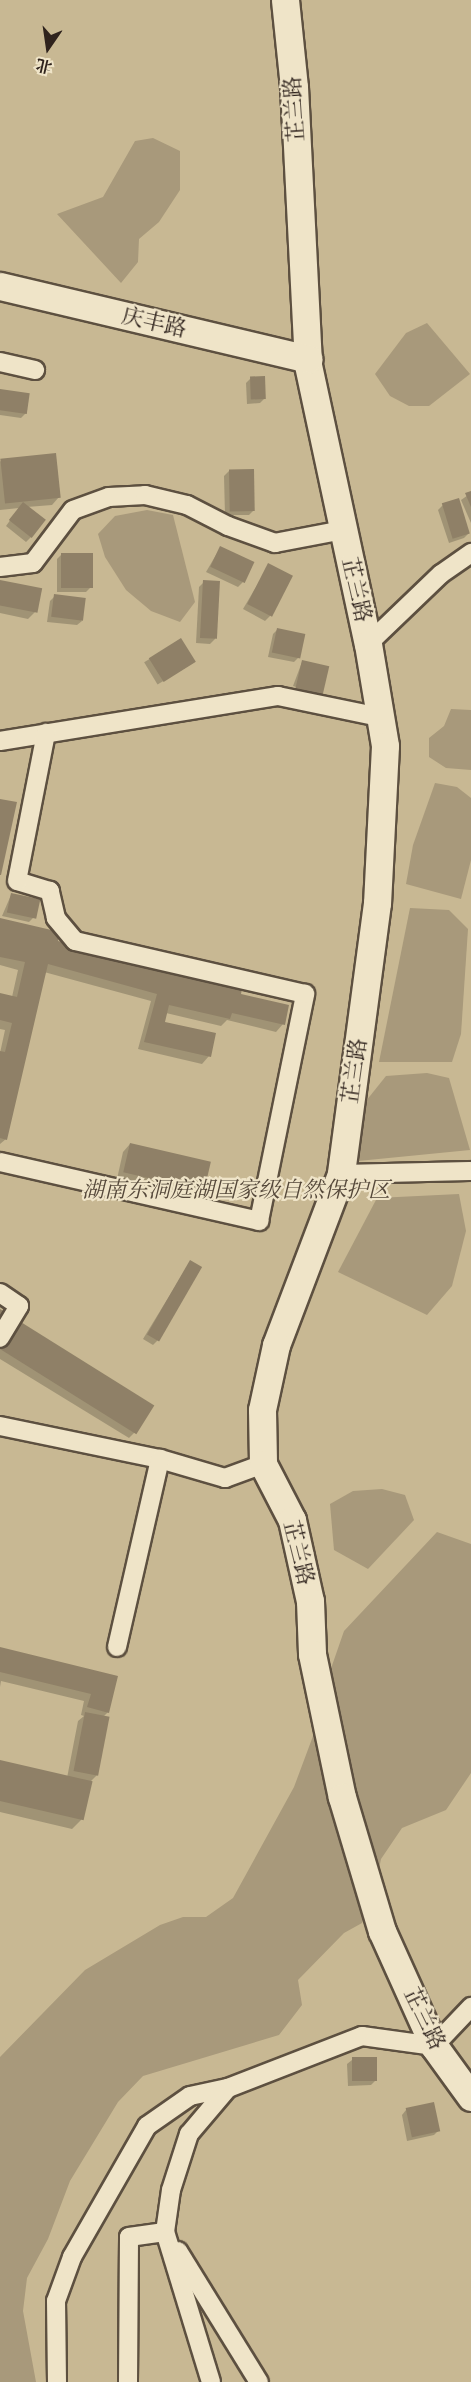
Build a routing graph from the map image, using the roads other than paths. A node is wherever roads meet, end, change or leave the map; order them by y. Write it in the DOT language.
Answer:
graph roads {
  1 [pos="285,0"];
  2 [pos="0,286"];
  3 [pos="308,359"];
  4 [pos="0,362"];
  5 [pos="35,370"];
  6 [pos="343,530"];
  7 [pos="471,553"];
  8 [pos="0,567"];
  9 [pos="368,644"];
  10 [pos="379,717"];
  11 [pos="46,733"];
  12 [pos="0,741"];
  13 [pos="0,1162"];
  14 [pos="471,1171"];
  15 [pos="341,1174"];
  16 [pos="0,1293"];
  17 [pos="0,1338"];
  18 [pos="0,1426"];
  19 [pos="160,1459"];
  20 [pos="262,1464"];
  21 [pos="117,1647"];
  22 [pos="471,2007"];
  23 [pos="434,2046"];
  24 [pos="228,2088"];
  25 [pos="471,2097"];
  26 [pos="165,2232"];
  27 [pos="57,2382"];
  28 [pos="128,2382"];
  29 [pos="211,2382"];
  30 [pos="259,2382"];
  1 -- 3 [label="street, 芷兰路"];
  2 -- 3 [label="street, 庆丰路"];
  3 -- 6 [label="street, 芷兰路"];
  4 -- 5 [label="street"];
  6 -- 8 [label="street"];
  6 -- 9 [label="street, 芷兰路"];
  7 -- 9 [label="street"];
  9 -- 10 [label="street, 芷兰路"];
  10 -- 11 [label="street"];
  10 -- 15 [label="street, 芷兰路"];
  11 -- 12 [label="street"];
  11 -- 13 [label="street"];
  14 -- 15 [label="street"];
  15 -- 20 [label="street, 芷兰路"];
  16 -- 17 [label="street"];
  18 -- 19 [label="street"];
  19 -- 20 [label="street"];
  19 -- 21 [label="street"];
  20 -- 23 [label="street, 芷兰路"];
  22 -- 23 [label="street"];
  23 -- 24 [label="street"];
  23 -- 25 [label="street, 芷兰路"];
  24 -- 26 [label="street"];
  24 -- 27 [label="street"];
  26 -- 28 [label="street"];
  26 -- 29 [label="street"];
  26 -- 30 [label="street"];
}
